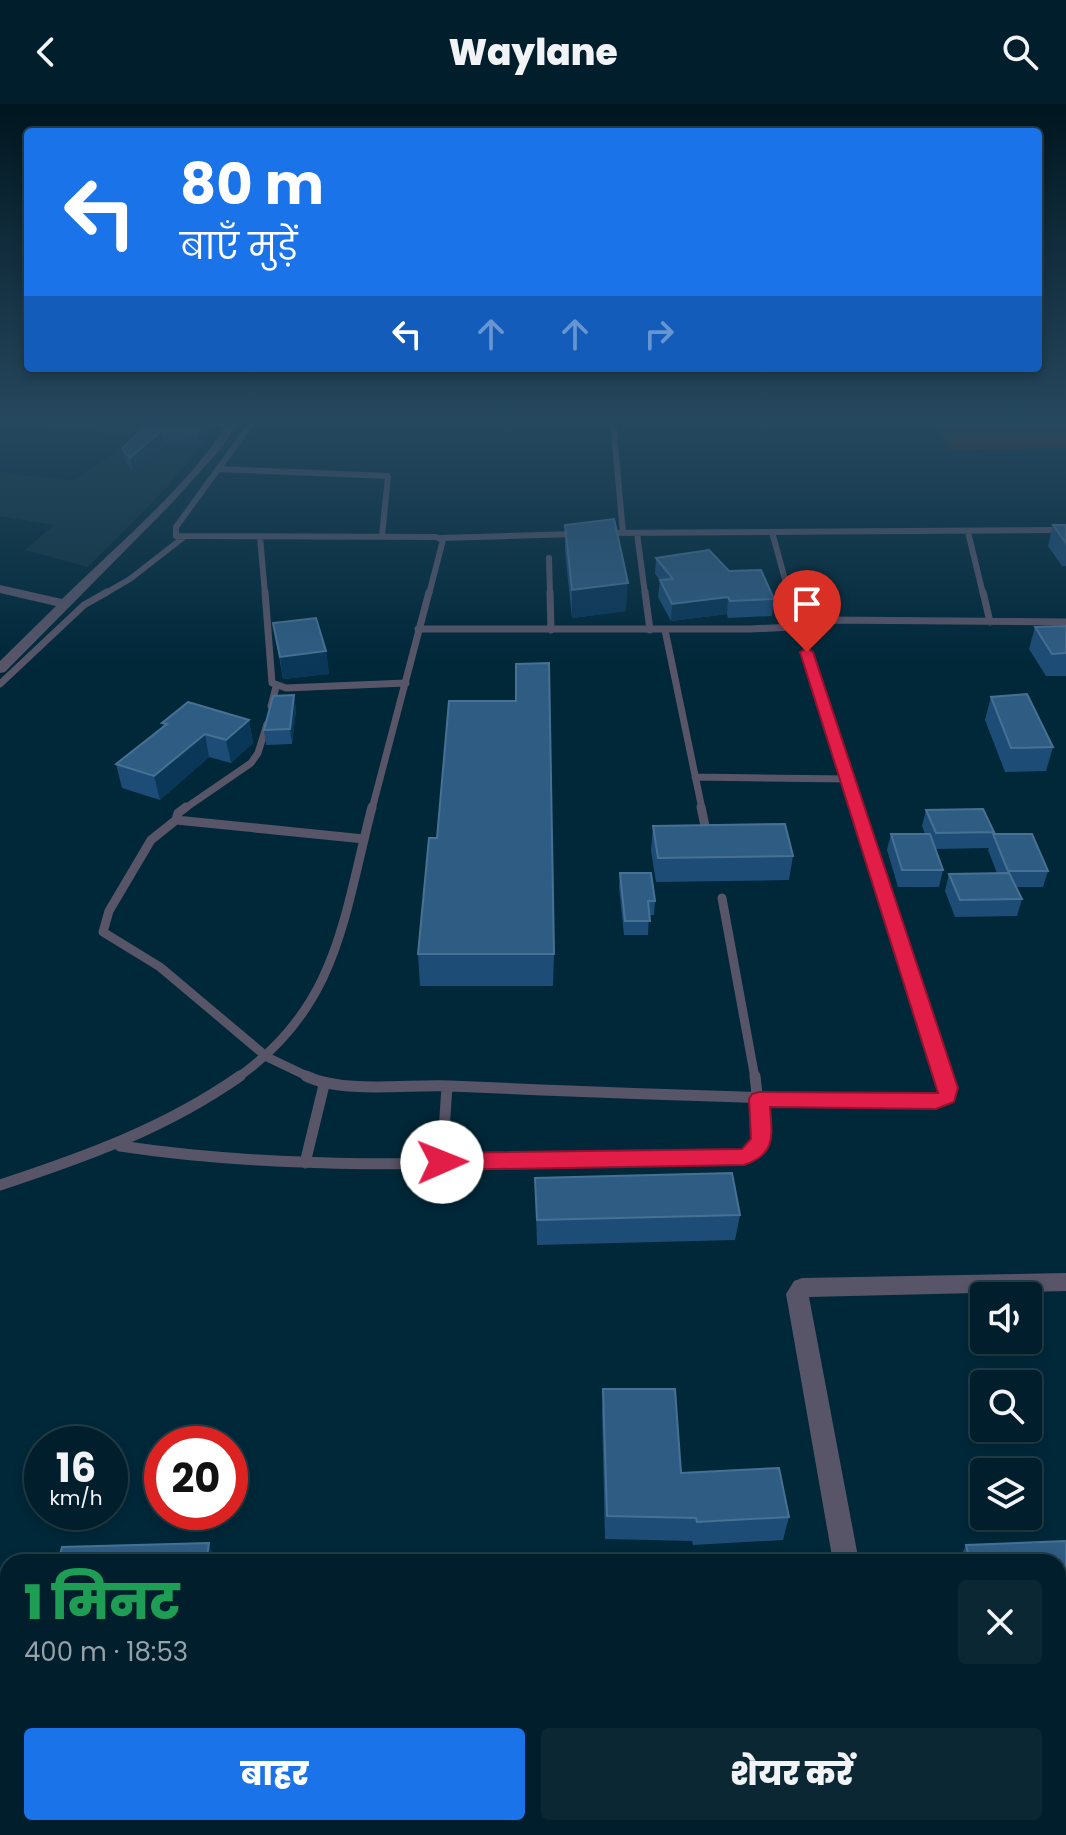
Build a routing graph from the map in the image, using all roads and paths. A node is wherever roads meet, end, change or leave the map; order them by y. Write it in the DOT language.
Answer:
graph roads {
  1 [pos="166,502"];
  2 [pos="194,502"];
  3 [pos="385,502"];
  4 [pos="620,502"];
  5 [pos="1066,530"];
  6 [pos="772,532"];
  7 [pos="968,532"];
  8 [pos="623,533"];
  9 [pos="637,533"];
  10 [pos="578,534"];
  11 [pos="593,534"];
  12 [pos="382,536"];
  13 [pos="184,537"];
  14 [pos="260,537"];
  15 [pos="441,538"];
  16 [pos="549,558"];
  17 [pos="0,589"];
  18 [pos="66,604"];
  19 [pos="990,622"];
  20 [pos="1066,622"];
  21 [pos="798,626"];
  22 [pos="418,629"];
  23 [pos="551,630"];
  24 [pos="650,630"];
  25 [pos="665,630"];
  26 [pos="0,669"];
  27 [pos="406,683"];
  28 [pos="0,684"];
  29 [pos="276,687"];
  30 [pos="695,777"];
  31 [pos="848,779"];
  32 [pos="176,820"];
  33 [pos="706,831"];
  34 [pos="364,839"];
  35 [pos="722,898"];
  36 [pos="267,1057"];
  37 [pos="324,1085"];
  38 [pos="447,1086"];
  39 [pos="759,1099"];
  40 [pos="120,1146"];
  41 [pos="442,1162"];
  42 [pos="305,1163"];
  43 [pos="0,1185"];
  44 [pos="1066,1282"];
  45 [pos="844,1554"];
  1 -- 18 [label="street"];
  2 -- 13 [label="lane"];
  3 -- 12 [label="lane"];
  4 -- 8 [label="lane"];
  5 -- 7 [label="lane"];
  6 -- 7 [label="lane"];
  6 -- 9 [label="lane"];
  6 -- 21 [label="lane"];
  7 -- 19 [label="lane"];
  8 -- 9 [label="lane"];
  8 -- 11 [label="lane"];
  9 -- 24 [label="lane"];
  10 -- 15 [label="lane"];
  12 -- 14 [label="lane"];
  12 -- 15 [label="lane"];
  13 -- 14 [label="lane"];
  13 -- 28 [label="lane"];
  14 -- 29 [label="lane"];
  15 -- 22 [label="lane"];
  16 -- 23 [label="lane"];
  17 -- 18 [label="street"];
  18 -- 26 [label="street"];
  19 -- 20 [label="lane"];
  19 -- 21 [label="lane"];
  21 -- 25 [label="lane"];
  21 -- 31 [label="lane"];
  22 -- 23 [label="lane"];
  22 -- 27 [label="lane"];
  23 -- 24 [label="lane"];
  24 -- 25 [label="lane"];
  25 -- 30 [label="lane"];
  27 -- 29 [label="lane"];
  27 -- 34 [label="lane"];
  29 -- 32 [label="lane"];
  30 -- 31 [label="lane"];
  30 -- 33 [label="lane"];
  31 -- 39 [label="lane"];
  32 -- 34 [label="lane"];
  32 -- 36 [label="lane"];
  34 -- 36 [label="lane"];
  35 -- 39 [label="lane"];
  36 -- 37 [label="lane"];
  36 -- 40 [label="lane"];
  37 -- 38 [label="lane"];
  37 -- 42 [label="lane"];
  38 -- 39 [label="lane"];
  38 -- 41 [label="lane"];
  39 -- 41 [label="lane"];
  40 -- 42 [label="lane"];
  40 -- 43 [label="lane"];
  41 -- 42 [label="lane"];
  44 -- 45 [label="street"];
}
